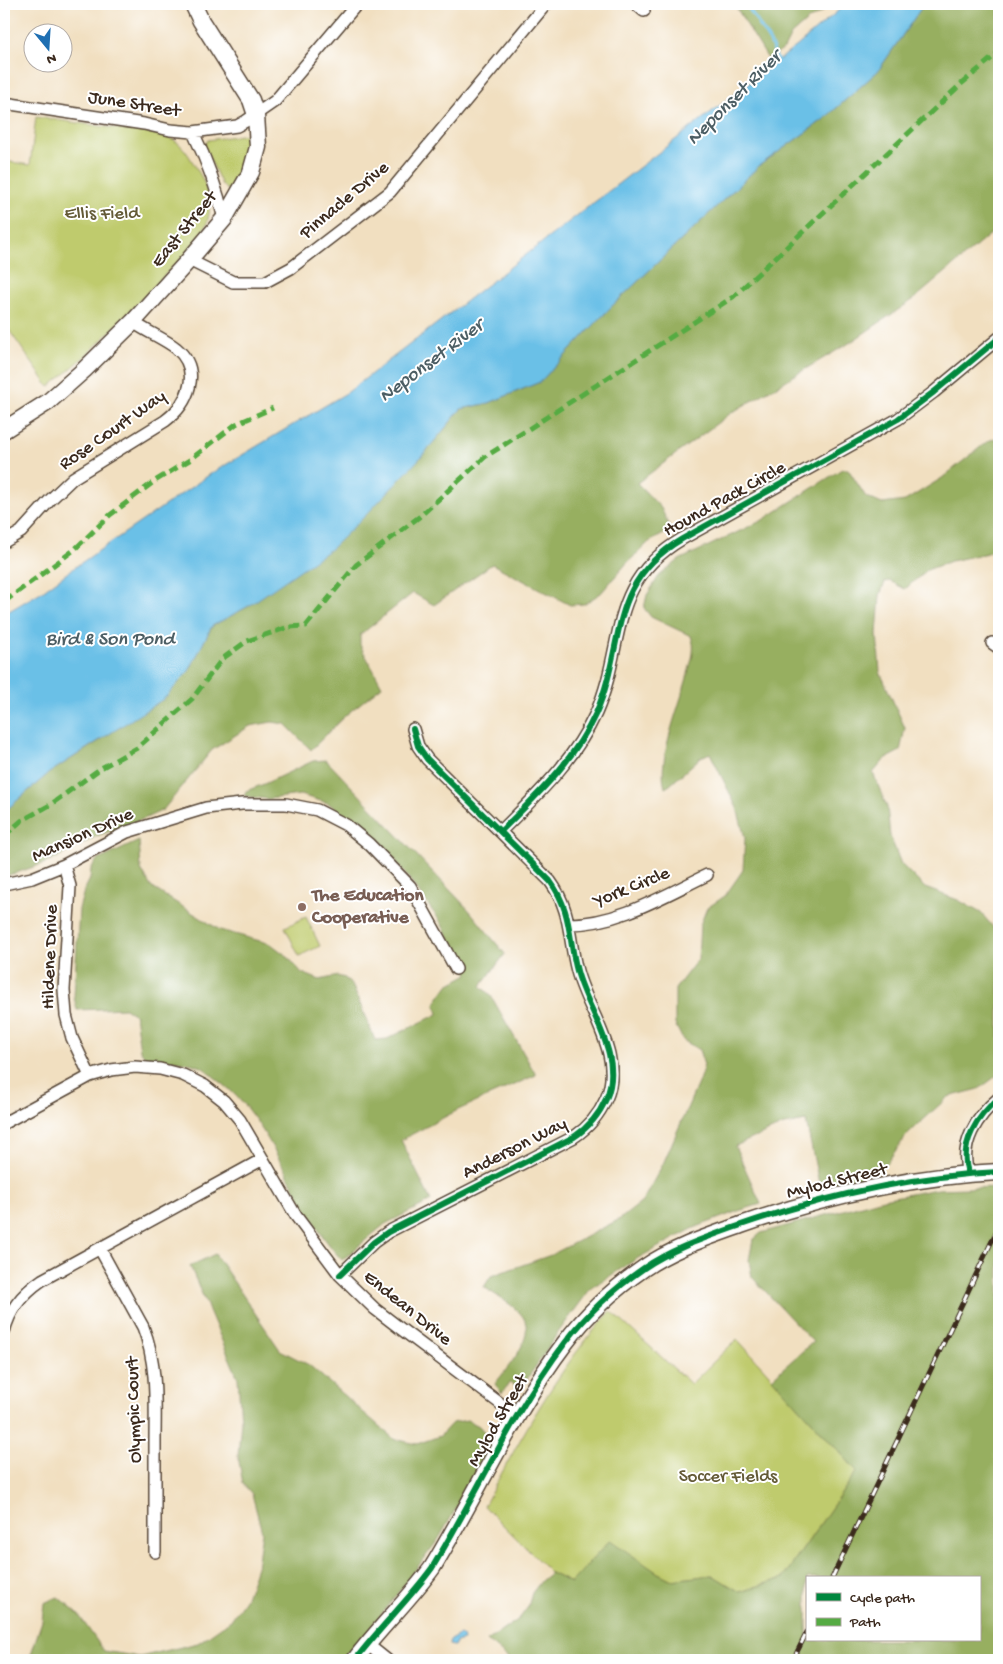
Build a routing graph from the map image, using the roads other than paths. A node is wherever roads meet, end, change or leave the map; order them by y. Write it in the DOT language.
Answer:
graph roads {
  1 [pos="193,4"];
  2 [pos="357,4"];
  3 [pos="546,4"];
  4 [pos="4,103"];
  5 [pos="256,115"];
  6 [pos="193,132"];
  7 [pos="224,219"];
  8 [pos="189,260"];
  9 [pos="133,322"];
  10 [pos="999,338"];
  11 [pos="4,430"];
  12 [pos="4,542"];
  13 [pos="413,729"];
  14 [pos="501,831"];
  15 [pos="64,865"];
  16 [pos="706,875"];
  17 [pos="4,884"];
  18 [pos="569,924"];
  19 [pos="456,969"];
  20 [pos="90,1076"];
  21 [pos="999,1098"];
  22 [pos="4,1123"];
  23 [pos="263,1159"];
  24 [pos="999,1172"];
  25 [pos="968,1173"];
  26 [pos="100,1249"];
  27 [pos="340,1275"];
  28 [pos="4,1332"];
  29 [pos="517,1416"];
  30 [pos="154,1552"];
  31 [pos="367,1644"];
  32 [pos="355,1660"];
  33 [pos="386,1660"];
  1 -- 5 [label="street, East Street"];
  2 -- 5 [label="street, June Street"];
  3 -- 8 [label="street, Pinnacle Drive"];
  4 -- 6 [label="street, June Street"];
  5 -- 6 [label="street, June Street"];
  5 -- 7 [label="street, East Street"];
  6 -- 7 [label="street"];
  7 -- 8 [label="street, East Street"];
  8 -- 9 [label="street, East Street"];
  9 -- 11 [label="street, East Street"];
  9 -- 12 [label="street, Rose Court Way"];
  10 -- 14 [label="street, Hound Pack Circle"];
  13 -- 14 [label="street, Anderson Way"];
  14 -- 18 [label="street, Anderson Way"];
  15 -- 17 [label="street, Mansion Drive"];
  15 -- 19 [label="street, Mansion Drive"];
  15 -- 20 [label="street, Hildene Drive"];
  16 -- 18 [label="street, York Circle"];
  18 -- 27 [label="street, Anderson Way"];
  20 -- 22 [label="street, Endean Drive"];
  20 -- 23 [label="street, Endean Drive"];
  21 -- 25 [label="street"];
  23 -- 26 [label="street"];
  23 -- 27 [label="street, Endean Drive"];
  24 -- 25 [label="street, Mylod Street"];
  25 -- 29 [label="street, Mylod Street"];
  26 -- 28 [label="street"];
  26 -- 30 [label="street, Olympic Court"];
  27 -- 29 [label="street, Endean Drive"];
  29 -- 31 [label="street, Mylod Street"];
  31 -- 32 [label="street, Mylod Street"];
  31 -- 33 [label="street"];
}
